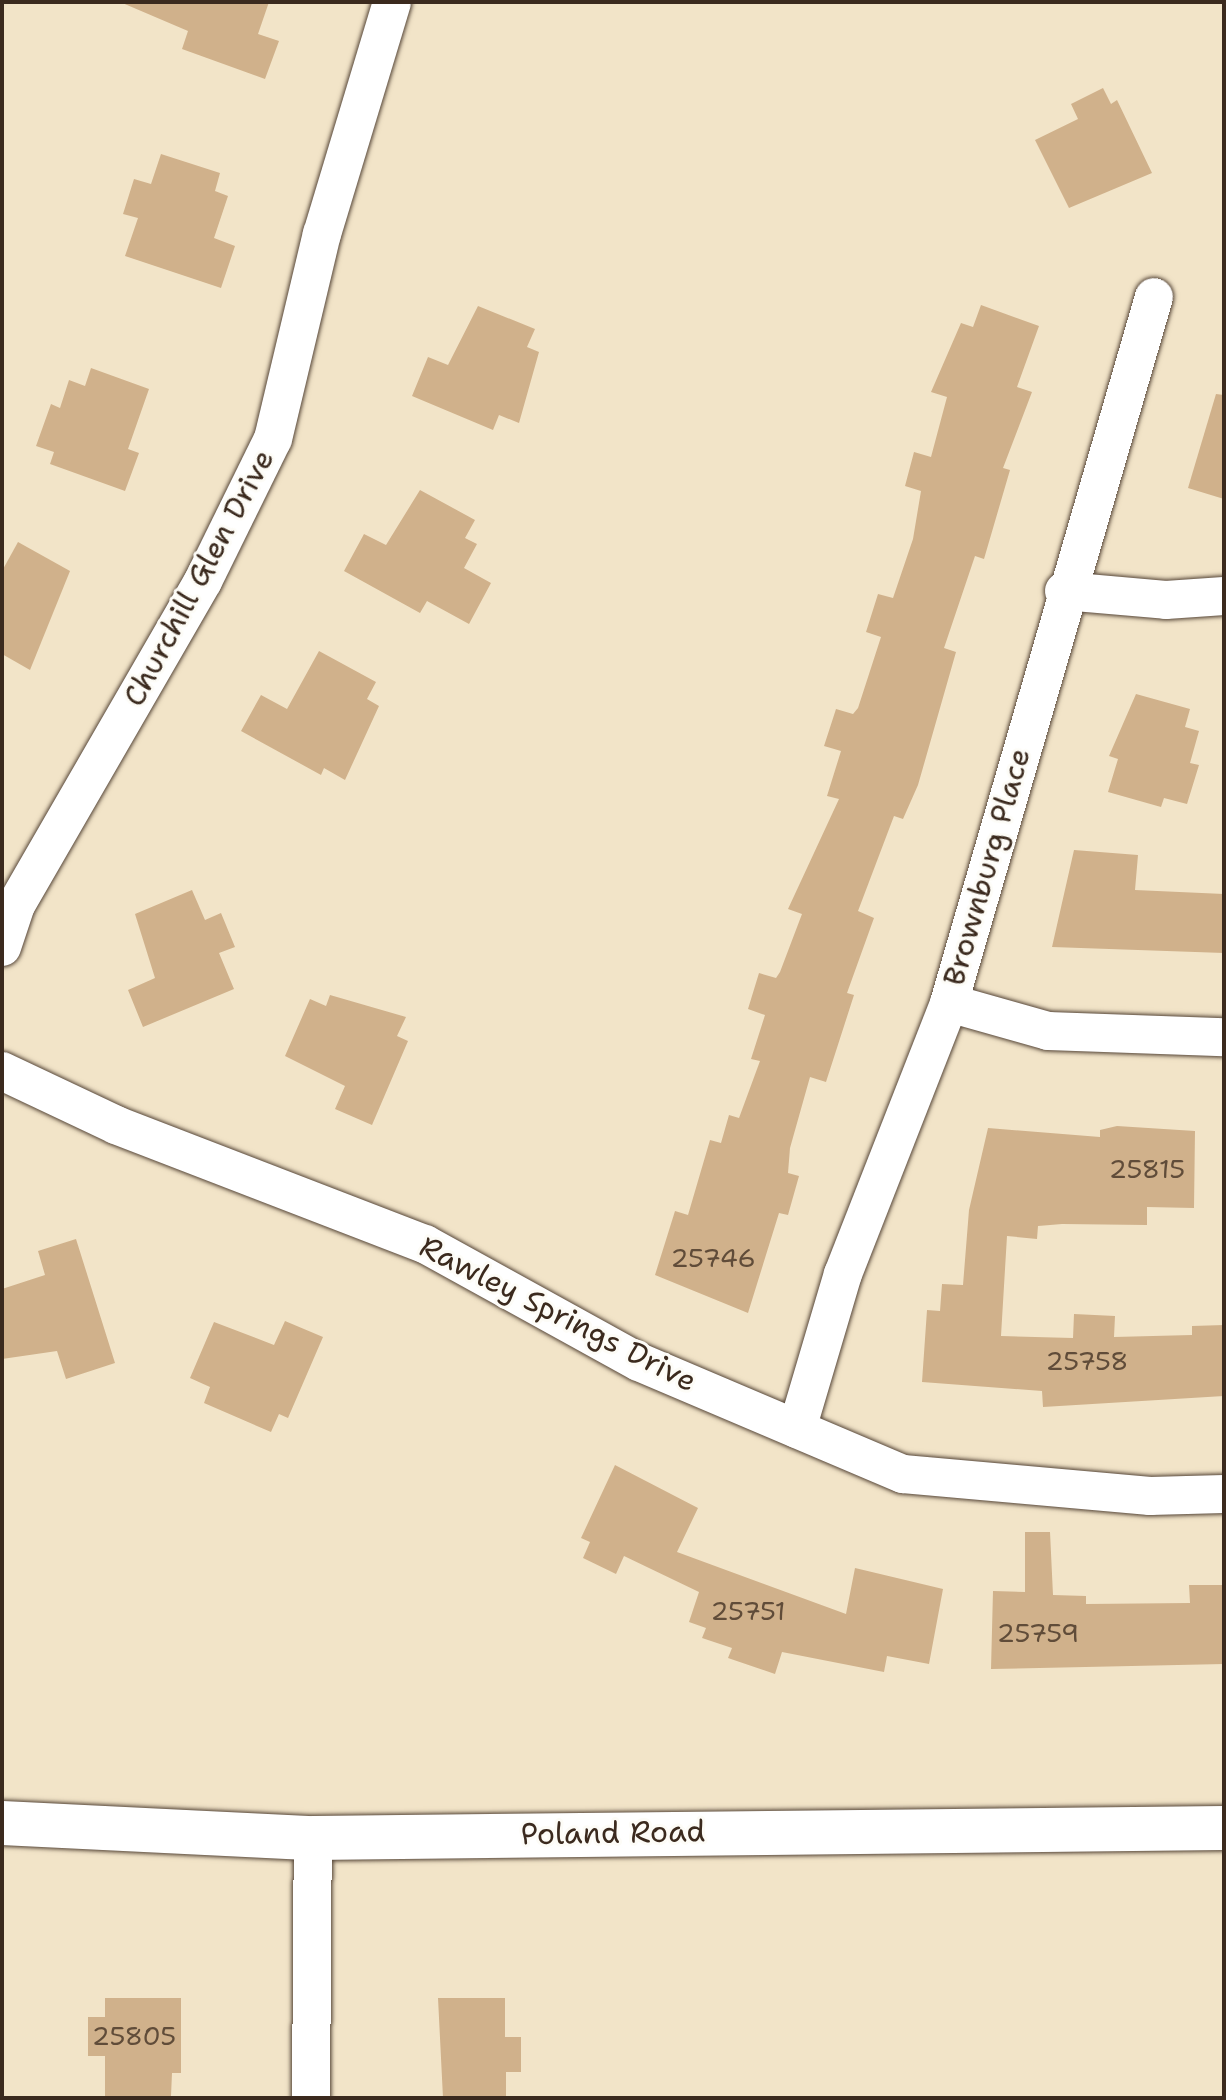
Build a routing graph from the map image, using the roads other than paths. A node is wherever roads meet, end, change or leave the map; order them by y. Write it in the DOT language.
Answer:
graph roads {
  1 [pos="392,2"];
  2 [pos="1154,297"];
  3 [pos="1064,591"];
  4 [pos="1224,596"];
  5 [pos="2,947"];
  6 [pos="949,1003"];
  7 [pos="1224,1037"];
  8 [pos="2,1071"];
  9 [pos="797,1429"];
  10 [pos="1224,1494"];
  11 [pos="2,1823"];
  12 [pos="1224,1828"];
  13 [pos="313,1838"];
  14 [pos="311,2098"];
  1 -- 5 [label="street, Churchill Glen Drive"];
  2 -- 3 [label="street, Brownburg Place"];
  3 -- 4 [label="street"];
  3 -- 6 [label="street, Brownburg Place"];
  6 -- 7 [label="street"];
  6 -- 9 [label="street, Brownburg Place"];
  8 -- 9 [label="street, Rawley Springs Drive"];
  9 -- 10 [label="street, Rawley Springs Drive"];
  11 -- 13 [label="street, Poland Road"];
  12 -- 13 [label="street, Poland Road"];
  13 -- 14 [label="street"];
}
